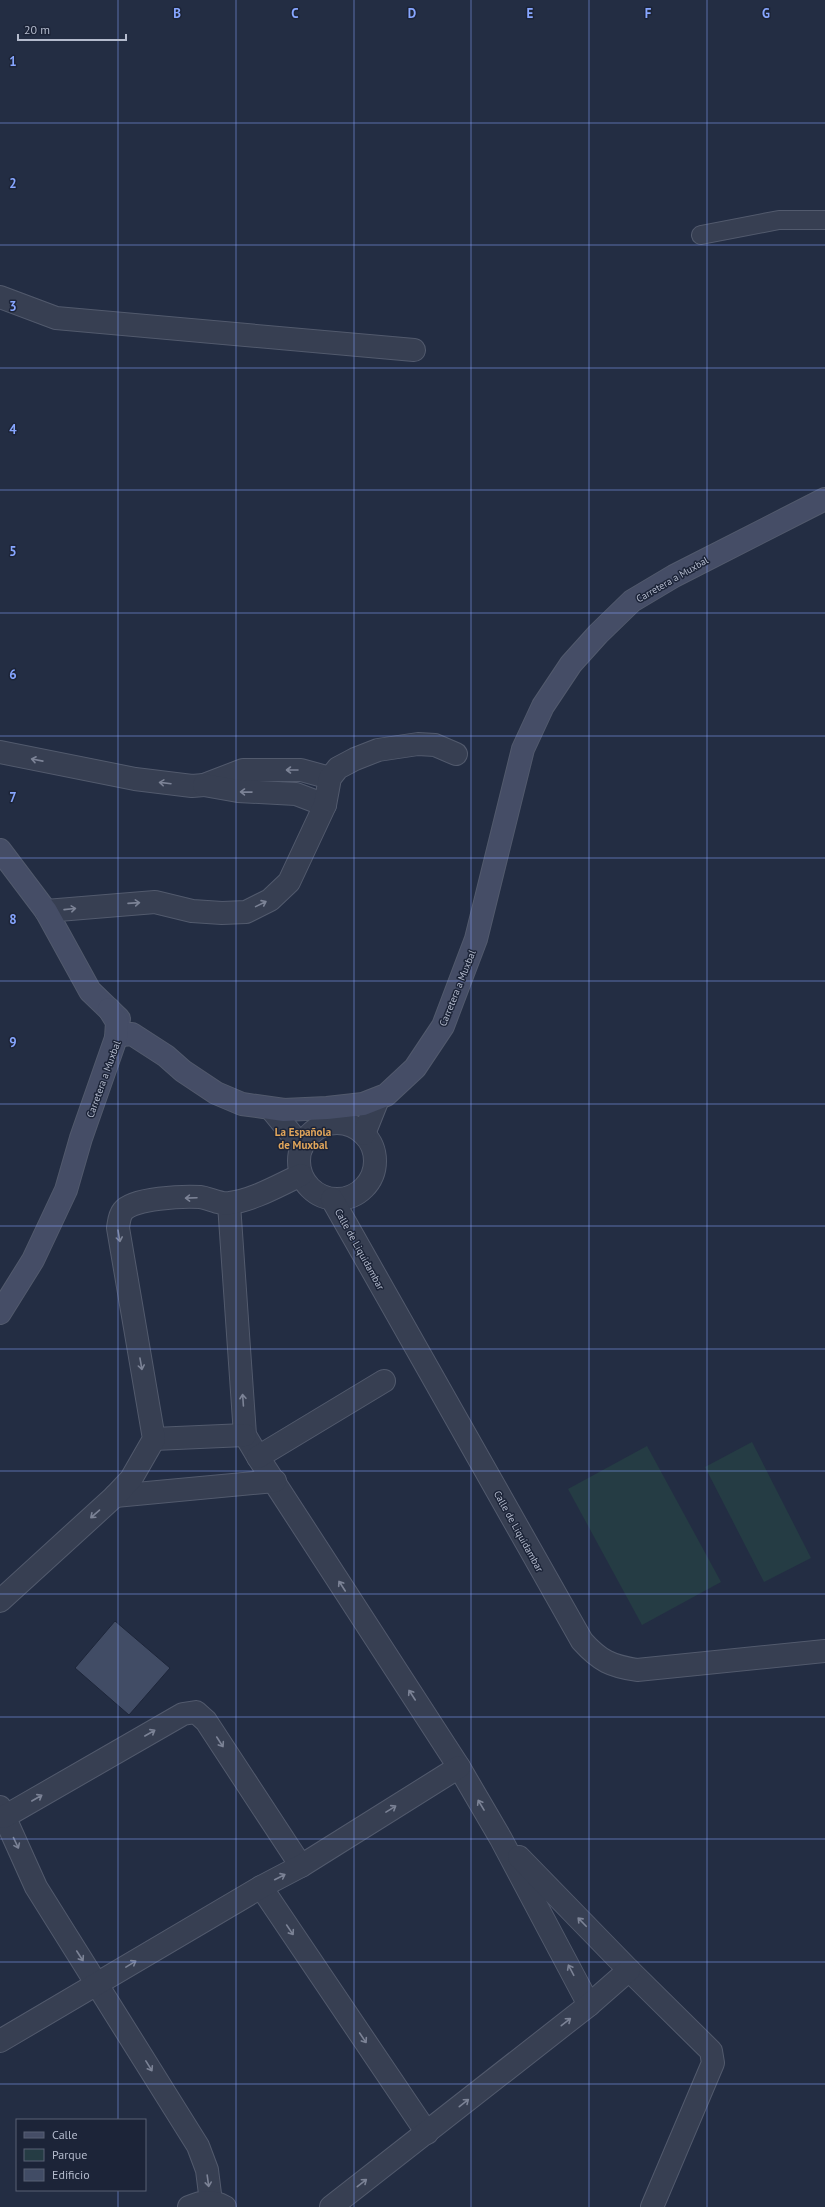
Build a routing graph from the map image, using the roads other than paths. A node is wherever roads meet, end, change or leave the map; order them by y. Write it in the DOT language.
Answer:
graph roads {
  1 [pos="825,220"];
  2 [pos="701,235"];
  3 [pos="0,298"];
  4 [pos="414,350"];
  5 [pos="825,499"];
  6 [pos="0,752"];
  7 [pos="456,754"];
  8 [pos="330,778"];
  9 [pos="204,785"];
  10 [pos="325,805"];
  11 [pos="0,850"];
  12 [pos="46,911"];
  13 [pos="108,1009"];
  14 [pos="116,1038"];
  15 [pos="152,1046"];
  16 [pos="378,1099"];
  17 [pos="271,1109"];
  18 [pos="364,1134"];
  19 [pos="302,1147"];
  20 [pos="301,1175"];
  21 [pos="332,1199"];
  22 [pos="229,1204"];
  23 [pos="0,1312"];
  24 [pos="384,1380"];
  25 [pos="245,1435"];
  26 [pos="154,1439"];
  27 [pos="258,1457"];
  28 [pos="275,1481"];
  29 [pos="115,1496"];
  30 [pos="0,1601"];
  31 [pos="825,1651"];
  32 [pos="459,1767"];
  33 [pos="2,1812"];
  34 [pos="501,1838"];
  35 [pos="301,1866"];
  36 [pos="261,1886"];
  37 [pos="629,1970"];
  38 [pos="98,1984"];
  39 [pos="589,2005"];
  40 [pos="0,2042"];
  41 [pos="427,2133"];
  42 [pos="218,2204"];
  43 [pos="189,2207"];
  44 [pos="331,2207"];
  45 [pos="652,2207"];
  1 -- 2 [label="lane"];
  3 -- 4 [label="street"];
  5 -- 16 [label="street, Carretera a Muxbal"];
  9 -- 6 [label="street, one-way"];
  7 -- 8 [label="street"];
  8 -- 9 [label="street, one-way"];
  8 -- 10 [label="street"];
  10 -- 9 [label="street, one-way"];
  12 -- 10 [label="street, one-way"];
  11 -- 12 [label="street"];
  12 -- 13 [label="street"];
  13 -- 14 [label="street"];
  13 -- 15 [label="street"];
  14 -- 15 [label="street, Carretera a Muxbal"];
  14 -- 23 [label="street, Carretera a Muxbal"];
  15 -- 17 [label="street, Carretera a Muxbal"];
  16 -- 17 [label="street, Carretera a Muxbal"];
  16 -- 18 [label="street"];
  17 -- 19 [label="street"];
  18 -- 19 [label="street"];
  18 -- 21 [label="street"];
  19 -- 20 [label="street"];
  20 -- 21 [label="street"];
  20 -- 22 [label="street"];
  21 -- 31 [label="street, Calle de Liquidambar"];
  25 -- 22 [label="street, one-way"];
  22 -- 26 [label="street, one-way"];
  24 -- 27 [label="street"];
  25 -- 26 [label="street"];
  25 -- 27 [label="street"];
  26 -- 29 [label="street"];
  27 -- 28 [label="street"];
  28 -- 29 [label="street"];
  32 -- 28 [label="street, one-way"];
  29 -- 30 [label="street, one-way"];
  34 -- 32 [label="street, one-way"];
  35 -- 32 [label="street, one-way"];
  33 -- 35 [label="street, one-way"];
  33 -- 38 [label="street, one-way"];
  37 -- 34 [label="street, one-way"];
  39 -- 34 [label="street, one-way"];
  36 -- 35 [label="street, one-way"];
  38 -- 36 [label="street, one-way"];
  36 -- 41 [label="street, one-way"];
  37 -- 39 [label="street"];
  37 -- 45 [label="street"];
  38 -- 40 [label="street"];
  38 -- 42 [label="street, one-way"];
  41 -- 39 [label="street, one-way"];
  44 -- 41 [label="street, one-way"];
  42 -- 43 [label="street"];
}
